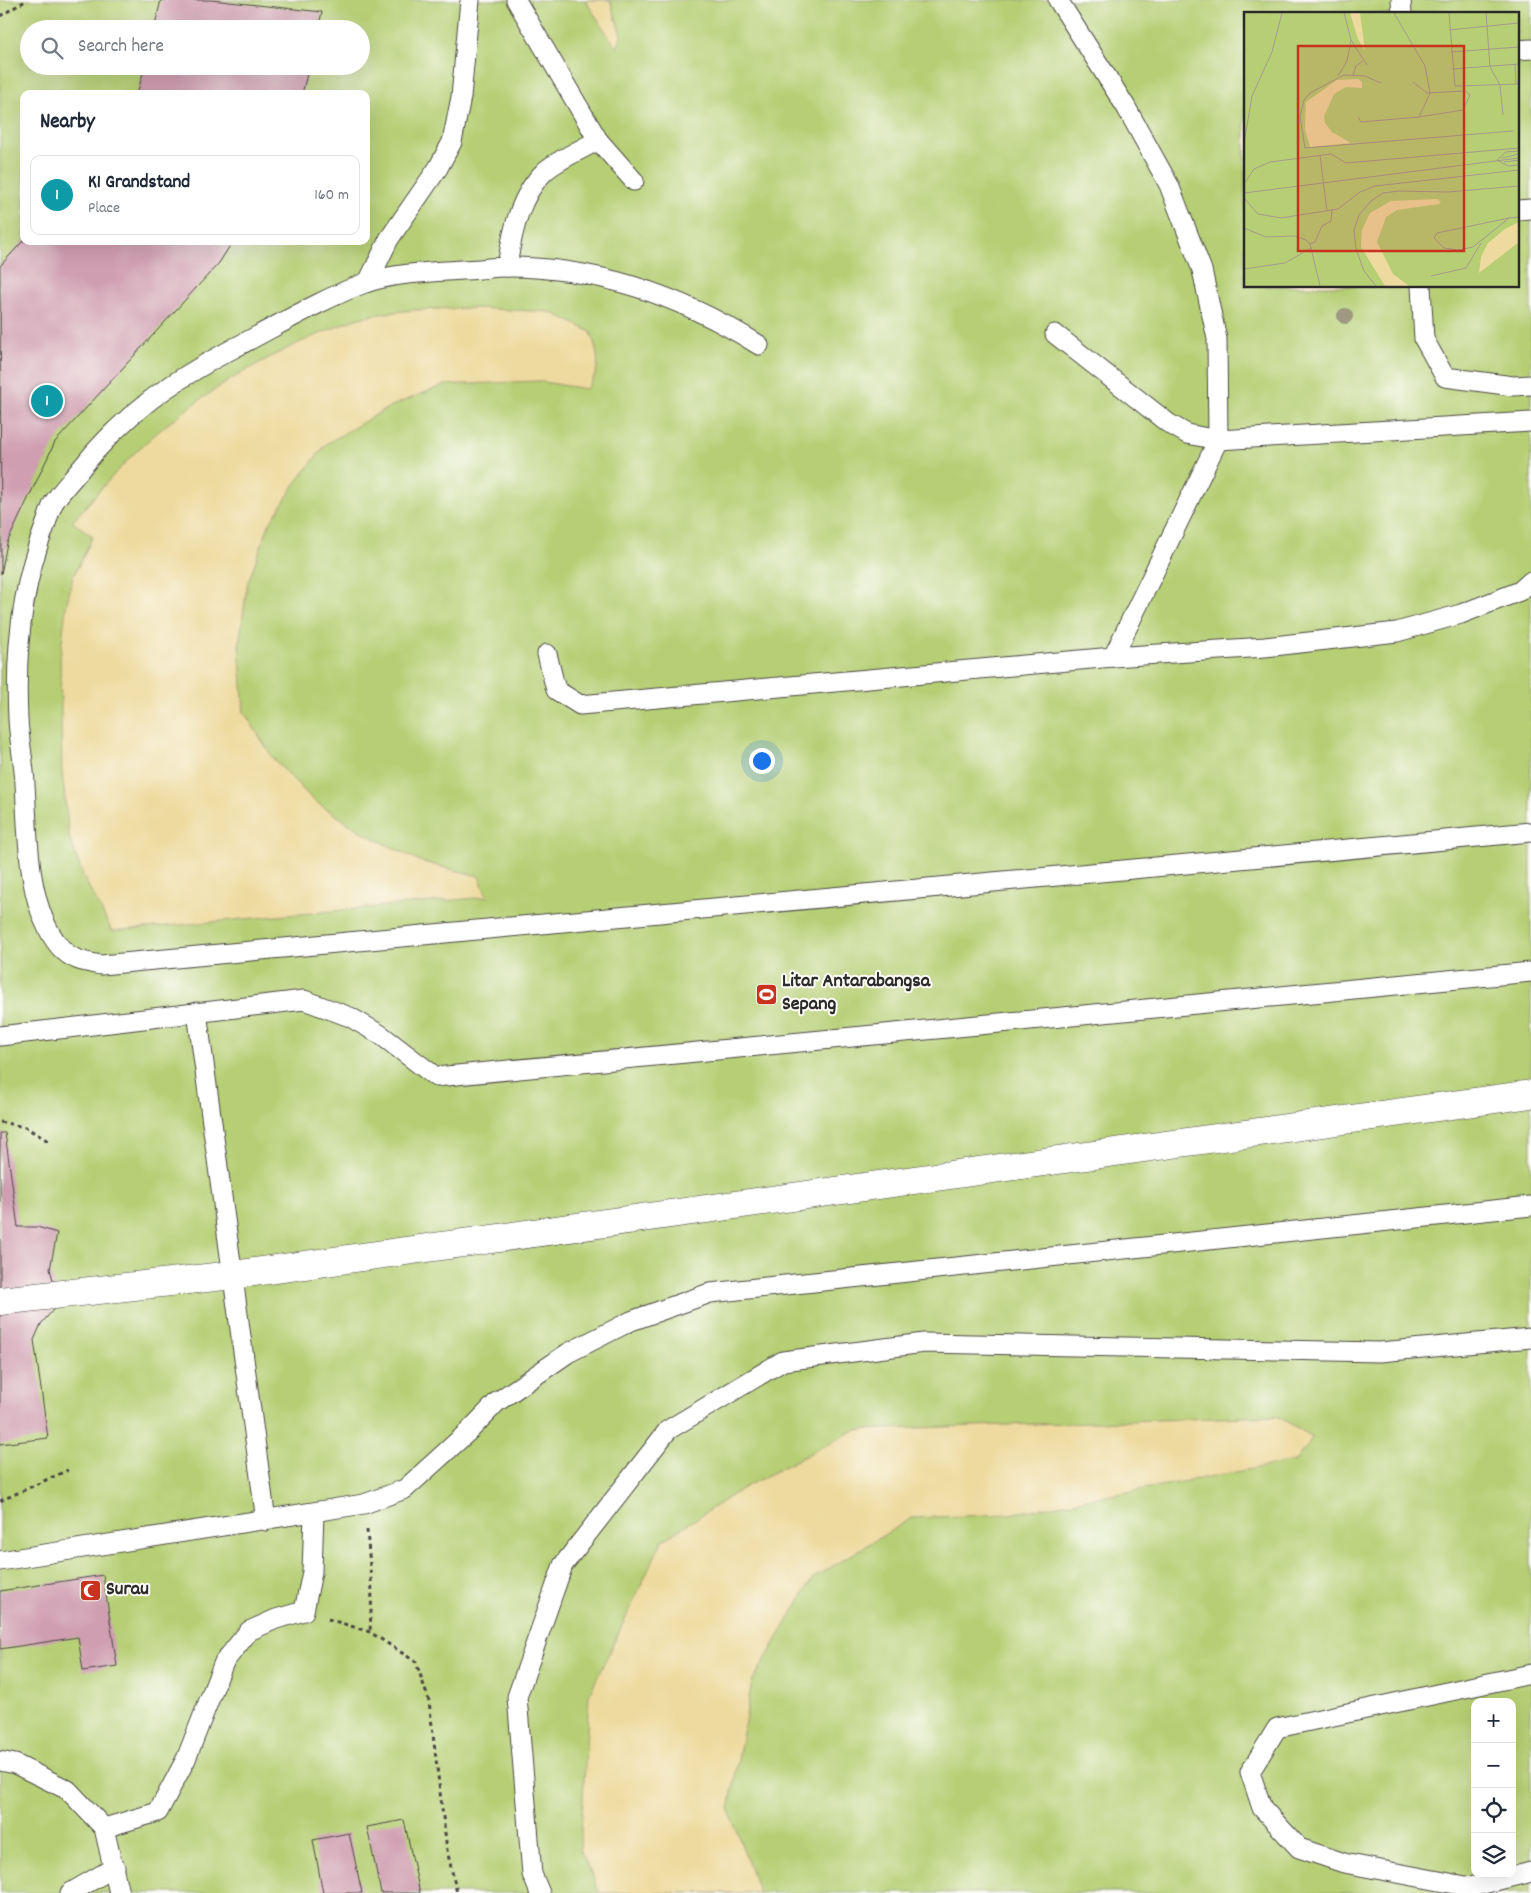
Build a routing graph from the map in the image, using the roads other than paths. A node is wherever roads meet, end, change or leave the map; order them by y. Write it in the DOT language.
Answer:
graph roads {
  1 [pos="470,0"];
  2 [pos="516,0"];
  3 [pos="1058,0"];
  4 [pos="1531,49"];
  5 [pos="1518,50"];
  6 [pos="598,140"];
  7 [pos="634,182"];
  8 [pos="1531,209"];
  9 [pos="1518,210"];
  10 [pos="507,267"];
  11 [pos="368,282"];
  12 [pos="1421,288"];
  13 [pos="1054,334"];
  14 [pos="759,346"];
  15 [pos="1531,385"];
  16 [pos="1531,422"];
  17 [pos="1218,440"];
  18 [pos="1531,581"];
  19 [pos="547,654"];
  20 [pos="1112,657"];
  21 [pos="1531,832"];
  22 [pos="1531,972"];
  23 [pos="197,1012"];
  24 [pos="0,1036"];
  25 [pos="1531,1094"];
  26 [pos="1531,1206"];
  27 [pos="233,1275"];
  28 [pos="0,1301"];
  29 [pos="1531,1338"];
  30 [pos="314,1513"];
  31 [pos="266,1521"];
  32 [pos="0,1561"];
  33 [pos="1531,1674"];
  34 [pos="0,1761"];
  35 [pos="104,1828"];
  36 [pos="115,1866"];
  37 [pos="1531,1872"];
  38 [pos="70,1893"];
  39 [pos="119,1893"];
  40 [pos="540,1893"];
  1 -- 11 [label="lane"];
  2 -- 6 [label="lane"];
  3 -- 17 [label="lane"];
  4 -- 5 [label="lane"];
  6 -- 7 [label="lane"];
  6 -- 10 [label="lane"];
  8 -- 9 [label="lane"];
  10 -- 11 [label="lane"];
  10 -- 14 [label="lane"];
  11 -- 21 [label="lane"];
  12 -- 15 [label="lane"];
  13 -- 17 [label="lane"];
  16 -- 17 [label="lane"];
  17 -- 20 [label="lane"];
  18 -- 20 [label="lane"];
  19 -- 20 [label="lane"];
  22 -- 23 [label="lane"];
  23 -- 24 [label="lane"];
  23 -- 27 [label="lane"];
  25 -- 27 [label="street"];
  26 -- 30 [label="lane"];
  27 -- 28 [label="street"];
  27 -- 31 [label="lane"];
  29 -- 40 [label="lane"];
  30 -- 31 [label="lane"];
  30 -- 35 [label="lane"];
  31 -- 32 [label="lane"];
  33 -- 37 [label="lane"];
  34 -- 35 [label="lane"];
  35 -- 36 [label="lane"];
  36 -- 38 [label="lane"];
  36 -- 39 [label="lane"];
}
